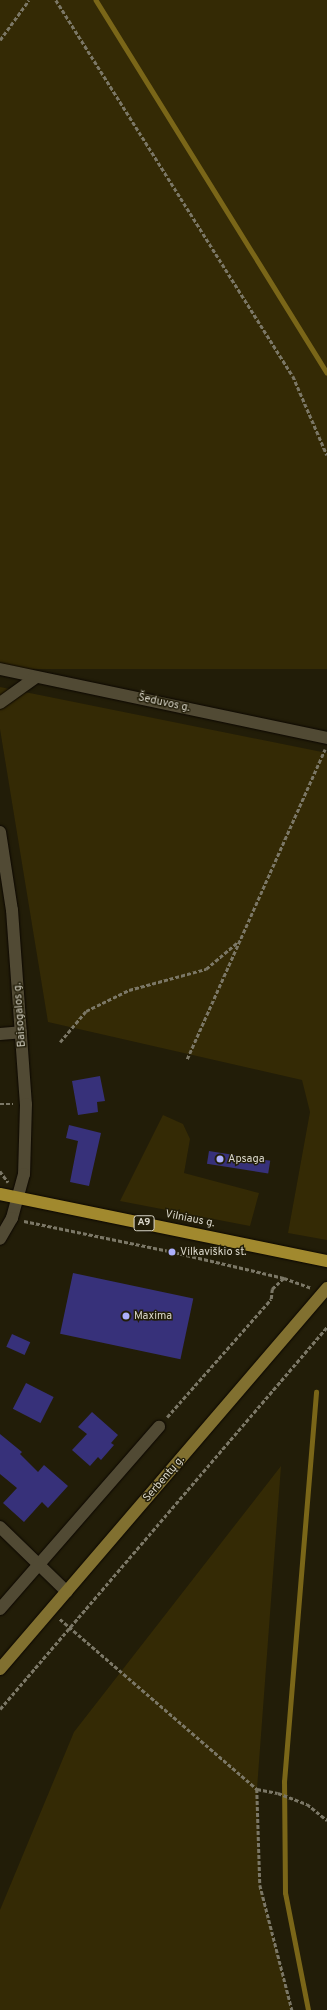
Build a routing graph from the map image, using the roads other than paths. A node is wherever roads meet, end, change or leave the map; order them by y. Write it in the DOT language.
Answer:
graph roads {
  1 [pos="0,669"];
  2 [pos="36,677"];
  3 [pos="0,703"];
  4 [pos="327,738"];
  5 [pos="0,832"];
  6 [pos="6,911"];
  7 [pos="21,1032"];
  8 [pos="0,1034"];
  9 [pos="0,1194"];
  10 [pos="18,1198"];
  11 [pos="0,1239"];
  12 [pos="327,1261"];
  13 [pos="326,1290"];
  14 [pos="159,1427"];
  15 [pos="0,1527"];
  16 [pos="36,1565"];
  17 [pos="67,1592"];
  18 [pos="0,1609"];
  19 [pos="0,1669"];
  1 -- 2 [label="street, Šeduvos g."];
  2 -- 3 [label="street"];
  2 -- 4 [label="street, Šeduvos g."];
  5 -- 6 [label="street, Baisogalos g."];
  6 -- 7 [label="street, Baisogalos g."];
  7 -- 8 [label="street"];
  7 -- 10 [label="street, Baisogalos g."];
  9 -- 10 [label="highway, Vilniaus g. / A9"];
  10 -- 11 [label="street, Baisogalos g."];
  10 -- 12 [label="highway, Vilniaus g. / A9"];
  13 -- 17 [label="main road, Serbentų g."];
  14 -- 16 [label="street"];
  15 -- 16 [label="street"];
  16 -- 17 [label="street"];
  16 -- 18 [label="street"];
  17 -- 19 [label="main road, Serbentų g."];
}
